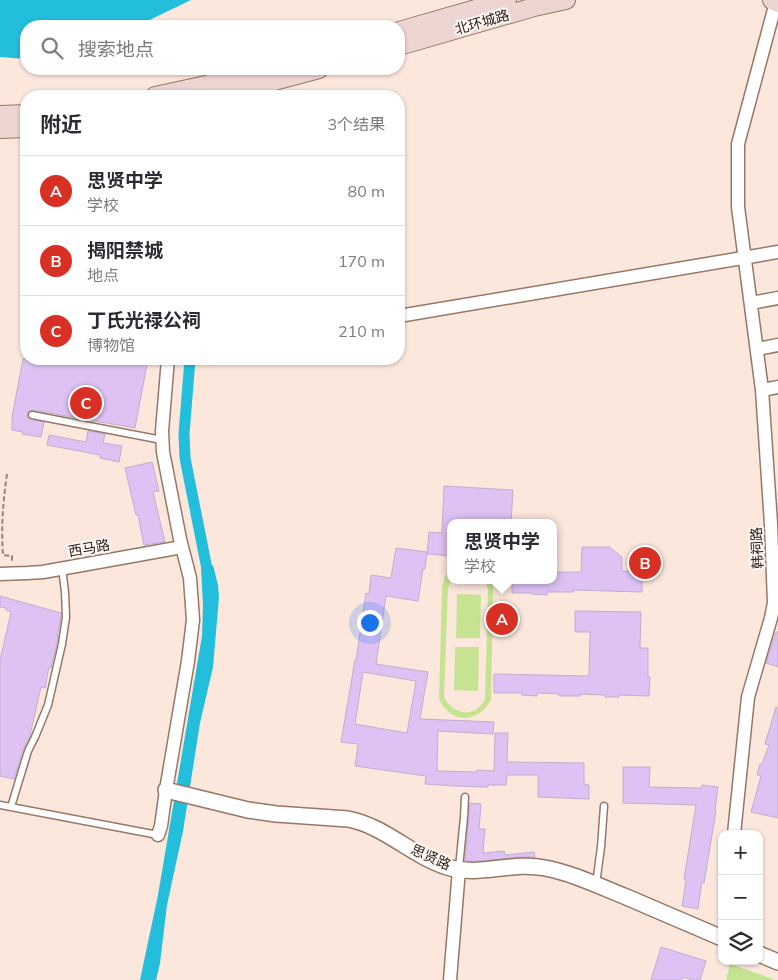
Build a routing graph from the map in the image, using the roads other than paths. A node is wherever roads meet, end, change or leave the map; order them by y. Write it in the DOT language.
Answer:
graph roads {
  1 [pos="507,0"];
  2 [pos="566,0"];
  3 [pos="775,1"];
  4 [pos="405,29"];
  5 [pos="405,44"];
  6 [pos="243,75"];
  7 [pos="297,75"];
  8 [pos="183,90"];
  9 [pos="240,90"];
  10 [pos="20,114"];
  11 [pos="0,115"];
  12 [pos="20,128"];
  13 [pos="0,129"];
  14 [pos="778,252"];
  15 [pos="745,258"];
  16 [pos="778,298"];
  17 [pos="750,303"];
  18 [pos="405,315"];
  19 [pos="778,345"];
  20 [pos="757,349"];
  21 [pos="167,365"];
  22 [pos="778,387"];
  23 [pos="762,390"];
  24 [pos="32,415"];
  25 [pos="162,440"];
  26 [pos="182,547"];
  27 [pos="62,568"];
  28 [pos="6,574"];
  29 [pos="169,791"];
  30 [pos="465,797"];
  31 [pos="0,805"];
  32 [pos="604,806"];
  33 [pos="10,807"];
  34 [pos="734,830"];
  35 [pos="158,835"];
  36 [pos="459,869"];
  37 [pos="596,884"];
  38 [pos="718,936"];
  39 [pos="763,956"];
  40 [pos="778,962"];
  41 [pos="450,980"];
  1 -- 4 [label="main road, 北环城路"];
  2 -- 5 [label="main road, 北环城路"];
  3 -- 15 [label="street, 韩祠路"];
  6 -- 8 [label="main road"];
  7 -- 9 [label="main road"];
  10 -- 11 [label="main road"];
  12 -- 13 [label="main road"];
  14 -- 15 [label="street"];
  15 -- 17 [label="street, 韩祠路"];
  15 -- 18 [label="street"];
  16 -- 17 [label="street"];
  17 -- 20 [label="street, 韩祠路"];
  19 -- 20 [label="street"];
  20 -- 23 [label="street, 韩祠路"];
  21 -- 25 [label="street"];
  22 -- 23 [label="street"];
  23 -- 34 [label="street, 韩祠路"];
  24 -- 25 [label="lane"];
  25 -- 26 [label="street"];
  26 -- 27 [label="street, 西马路"];
  26 -- 29 [label="street"];
  27 -- 28 [label="street, 西马路"];
  27 -- 33 [label="lane"];
  29 -- 35 [label="street"];
  29 -- 36 [label="street, 思贤路"];
  30 -- 36 [label="lane"];
  31 -- 33 [label="lane"];
  32 -- 37 [label="lane"];
  33 -- 35 [label="lane"];
  36 -- 37 [label="street, 思贤路"];
  36 -- 41 [label="street"];
  37 -- 38 [label="street, 思贤路"];
  39 -- 40 [label="street"];
}
